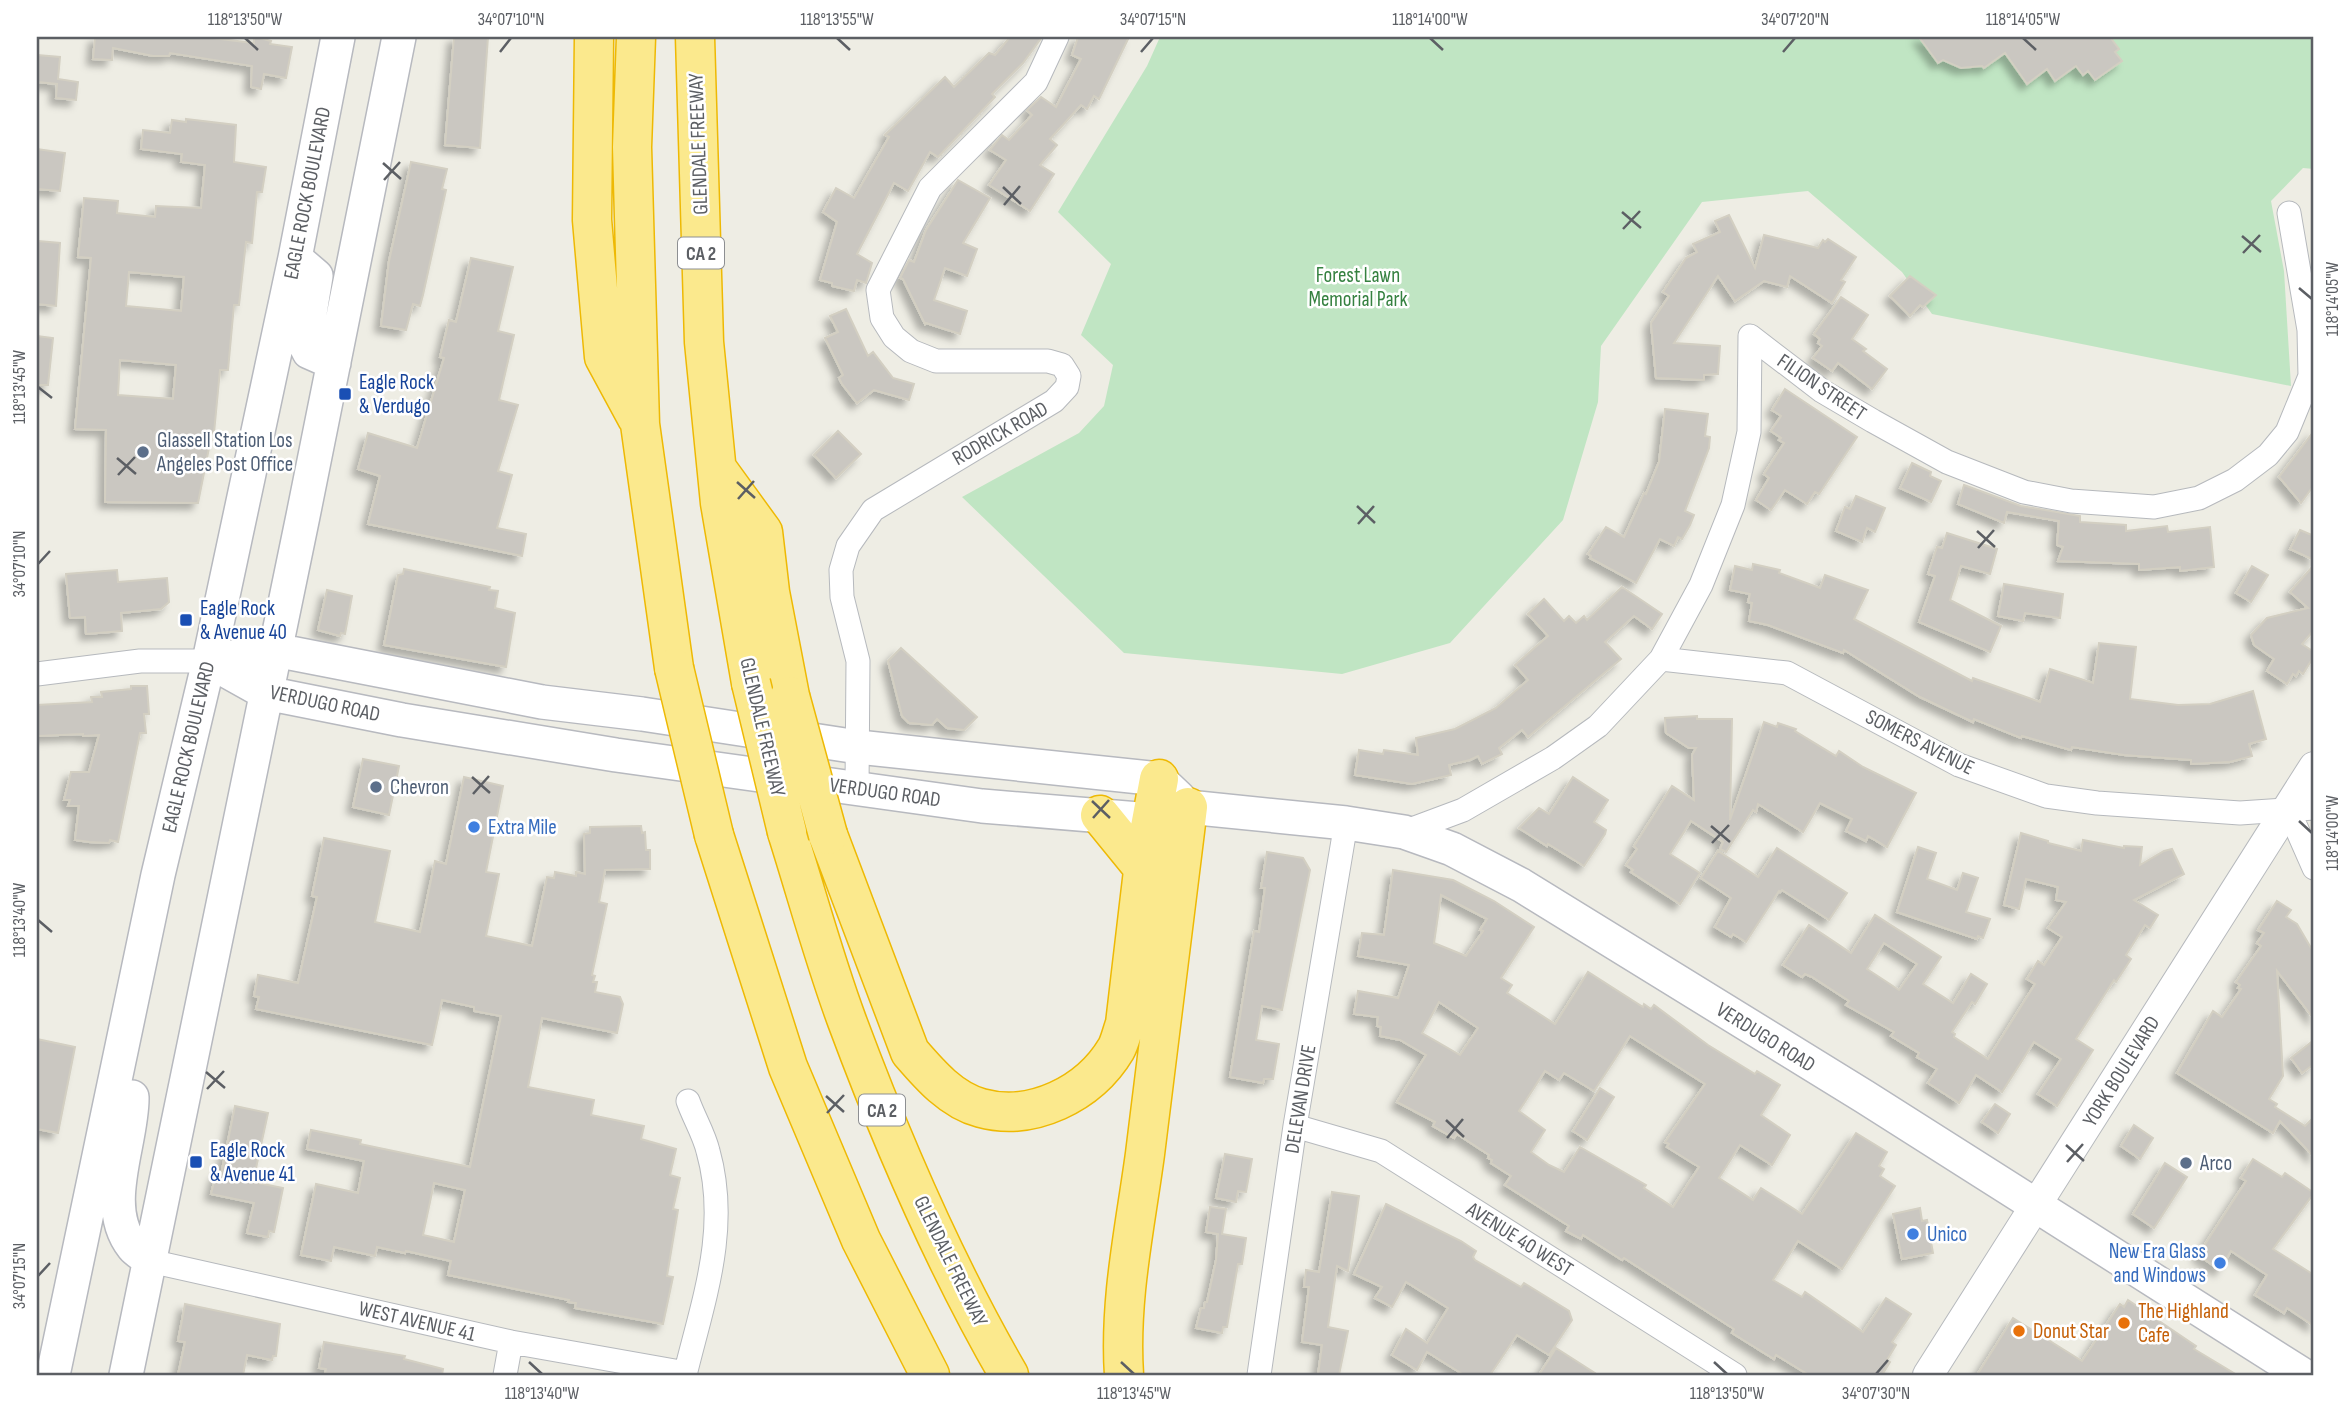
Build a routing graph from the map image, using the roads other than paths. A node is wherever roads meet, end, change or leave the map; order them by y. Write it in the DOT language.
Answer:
graph roads {
  1 [pos="338,37"];
  2 [pos="399,37"];
  3 [pos="594,37"];
  4 [pos="636,37"];
  5 [pos="695,37"];
  6 [pos="1057,37"];
  7 [pos="2288,213"];
  8 [pos="295,258"];
  9 [pos="334,363"];
  10 [pos="640,424"];
  11 [pos="716,468"];
  12 [pos="275,650"];
  13 [pos="1661,659"];
  14 [pos="209,661"];
  15 [pos="37,674"];
  16 [pos="267,692"];
  17 [pos="858,747"];
  18 [pos="2314,767"];
  19 [pos="1159,779"];
  20 [pos="856,788"];
  21 [pos="1188,807"];
  22 [pos="2301,809"];
  23 [pos="1100,815"];
  24 [pos="1151,820"];
  25 [pos="1346,823"];
  26 [pos="1404,832"];
  27 [pos="2314,868"];
  28 [pos="1143,869"];
  29 [pos="117,1071"];
  30 [pos="688,1101"];
  31 [pos="1295,1126"];
  32 [pos="2037,1206"];
  33 [pos="150,1261"];
  34 [pos="511,1342"];
  35 [pos="686,1374"];
  36 [pos="53,1375"];
  37 [pos="126,1375"];
  38 [pos="505,1375"];
  39 [pos="930,1375"];
  40 [pos="1009,1375"];
  41 [pos="1124,1375"];
  42 [pos="1259,1375"];
  43 [pos="1735,1375"];
  44 [pos="1928,1375"];
  45 [pos="2303,1375"];
  1 -- 8 [label="main road, EAGLE ROCK BOULEVARD"];
  2 -- 9 [label="main road"];
  3 -- 10 [label="highway"];
  4 -- 10 [label="highway"];
  5 -- 11 [label="highway, GLENDALE FREEWAY / CA 2"];
  6 -- 17 [label="street, RODRICK ROAD"];
  7 -- 13 [label="street, FILION STREET"];
  8 -- 9 [label="main road"];
  8 -- 14 [label="main road, EAGLE ROCK BOULEVARD"];
  9 -- 12 [label="main road"];
  10 -- 39 [label="highway, bridge"];
  11 -- 28 [label="highway, bridge"];
  11 -- 40 [label="highway, GLENDALE FREEWAY / CA 2, bridge"];
  12 -- 14 [label="main road, VERDUGO ROAD"];
  12 -- 16 [label="main road"];
  12 -- 17 [label="main road, VERDUGO ROAD"];
  13 -- 22 [label="street, SOMERS AVENUE"];
  13 -- 26 [label="street, FILION STREET"];
  14 -- 15 [label="street"];
  14 -- 16 [label="main road, VERDUGO ROAD"];
  14 -- 29 [label="main road, EAGLE ROCK BOULEVARD"];
  16 -- 20 [label="main road, VERDUGO ROAD"];
  16 -- 33 [label="main road"];
  17 -- 19 [label="main road, VERDUGO ROAD"];
  17 -- 20 [label="street, RODRICK ROAD"];
  18 -- 22 [label="street, YORK BOULEVARD"];
  19 -- 21 [label="main road"];
  19 -- 24 [label="highway"];
  20 -- 23 [label="main road, VERDUGO ROAD"];
  21 -- 24 [label="main road, VERDUGO ROAD"];
  21 -- 25 [label="main road, VERDUGO ROAD"];
  21 -- 41 [label="highway"];
  22 -- 27 [label="street"];
  22 -- 32 [label="street, YORK BOULEVARD"];
  23 -- 24 [label="main road, VERDUGO ROAD"];
  23 -- 28 [label="highway"];
  24 -- 28 [label="highway"];
  25 -- 26 [label="main road, VERDUGO ROAD"];
  25 -- 31 [label="street, DELEVAN DRIVE"];
  26 -- 32 [label="main road, VERDUGO ROAD"];
  29 -- 33 [label="main road"];
  29 -- 36 [label="main road, EAGLE ROCK BOULEVARD"];
  30 -- 35 [label="street"];
  31 -- 42 [label="street, DELEVAN DRIVE"];
  31 -- 43 [label="street, AVENUE 40 WEST"];
  32 -- 44 [label="street, YORK BOULEVARD"];
  32 -- 45 [label="main road, VERDUGO ROAD"];
  33 -- 34 [label="street, WEST AVENUE 41"];
  33 -- 37 [label="main road"];
  34 -- 35 [label="street, WEST AVENUE 41"];
  34 -- 38 [label="street"];
}
